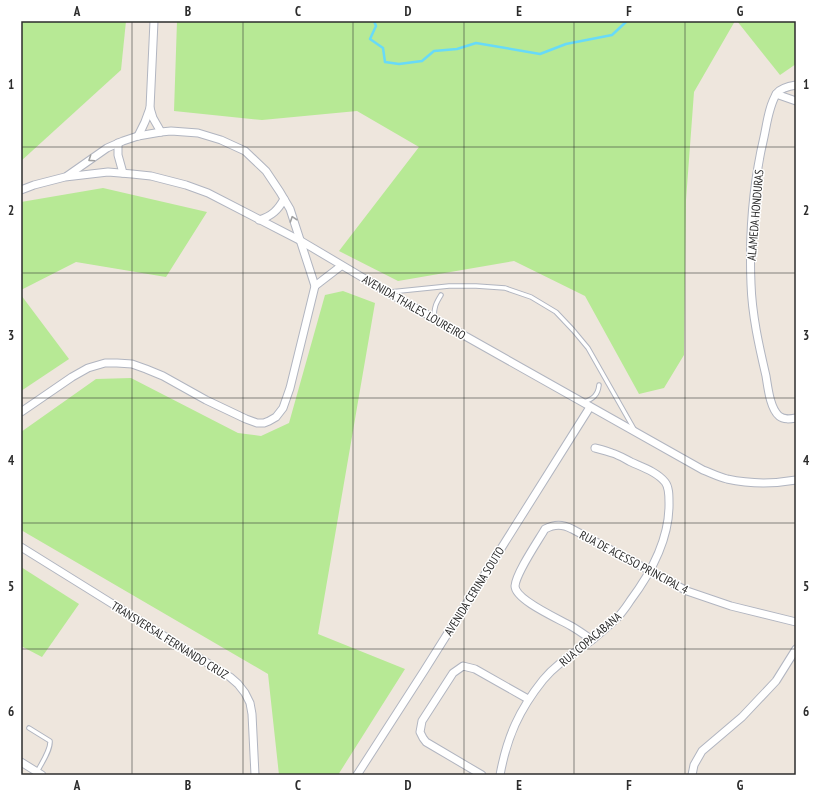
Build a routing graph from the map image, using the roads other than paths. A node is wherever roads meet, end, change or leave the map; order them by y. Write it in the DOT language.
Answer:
graph roads {
  1 [pos="154,21"];
  2 [pos="796,85"];
  3 [pos="776,94"];
  4 [pos="796,101"];
  5 [pos="150,108"];
  6 [pos="160,132"];
  7 [pos="138,136"];
  8 [pos="118,143"];
  9 [pos="123,173"];
  10 [pos="65,177"];
  11 [pos="21,190"];
  12 [pos="282,202"];
  13 [pos="259,220"];
  14 [pos="301,241"];
  15 [pos="341,266"];
  16 [pos="315,286"];
  17 [pos="387,292"];
  18 [pos="441,294"];
  19 [pos="434,319"];
  20 [pos="599,385"];
  21 [pos="583,403"];
  22 [pos="590,407"];
  23 [pos="21,412"];
  24 [pos="796,418"];
  25 [pos="637,434"];
  26 [pos="595,448"];
  27 [pos="796,480"];
  28 [pos="21,547"];
  29 [pos="650,572"];
  30 [pos="796,622"];
  31 [pos="592,640"];
  32 [pos="796,649"];
  33 [pos="528,700"];
  34 [pos="29,728"];
  35 [pos="21,762"];
  36 [pos="40,773"];
  37 [pos="255,775"];
  38 [pos="357,775"];
  39 [pos="482,775"];
  40 [pos="500,775"];
  41 [pos="692,775"];
  1 -- 5 [label="street"];
  2 -- 3 [label="street"];
  3 -- 4 [label="street"];
  3 -- 24 [label="street, ALAMEDA HONDURAS"];
  5 -- 6 [label="street"];
  5 -- 7 [label="street"];
  6 -- 7 [label="street"];
  6 -- 12 [label="street"];
  7 -- 8 [label="street"];
  8 -- 9 [label="street"];
  8 -- 10 [label="street, one-way"];
  9 -- 10 [label="street, AVENIDA THALES LOUREIRO"];
  9 -- 13 [label="street, AVENIDA THALES LOUREIRO"];
  10 -- 11 [label="street, AVENIDA THALES LOUREIRO"];
  12 -- 13 [label="street"];
  14 -- 12 [label="street, one-way"];
  13 -- 14 [label="street, AVENIDA THALES LOUREIRO"];
  14 -- 15 [label="street, AVENIDA THALES LOUREIRO"];
  14 -- 16 [label="street"];
  15 -- 16 [label="street"];
  15 -- 17 [label="street, AVENIDA THALES LOUREIRO"];
  16 -- 23 [label="street"];
  17 -- 19 [label="street, AVENIDA THALES LOUREIRO"];
  17 -- 25 [label="lane"];
  18 -- 19 [label="lane"];
  19 -- 21 [label="street, AVENIDA THALES LOUREIRO"];
  20 -- 21 [label="lane"];
  21 -- 22 [label="street, AVENIDA THALES LOUREIRO"];
  22 -- 25 [label="street, AVENIDA THALES LOUREIRO"];
  22 -- 38 [label="street, AVENIDA CERINA SOUTO"];
  25 -- 27 [label="street, AVENIDA THALES LOUREIRO"];
  26 -- 29 [label="street, RUA COPACABANA"];
  28 -- 37 [label="street, TRANSVERSAL FERNANDO CRUZ"];
  29 -- 30 [label="street, RUA DE ACESSO PRINCIPAL 4"];
  29 -- 31 [label="street, RUA COPACABANA"];
  29 -- 31 [label="street, RUA DE ACESSO PRINCIPAL 4"];
  31 -- 33 [label="street, RUA COPACABANA"];
  32 -- 41 [label="street"];
  33 -- 39 [label="street"];
  33 -- 40 [label="street, RUA COPACABANA"];
  34 -- 36 [label="lane"];
  35 -- 36 [label="street"];
}
